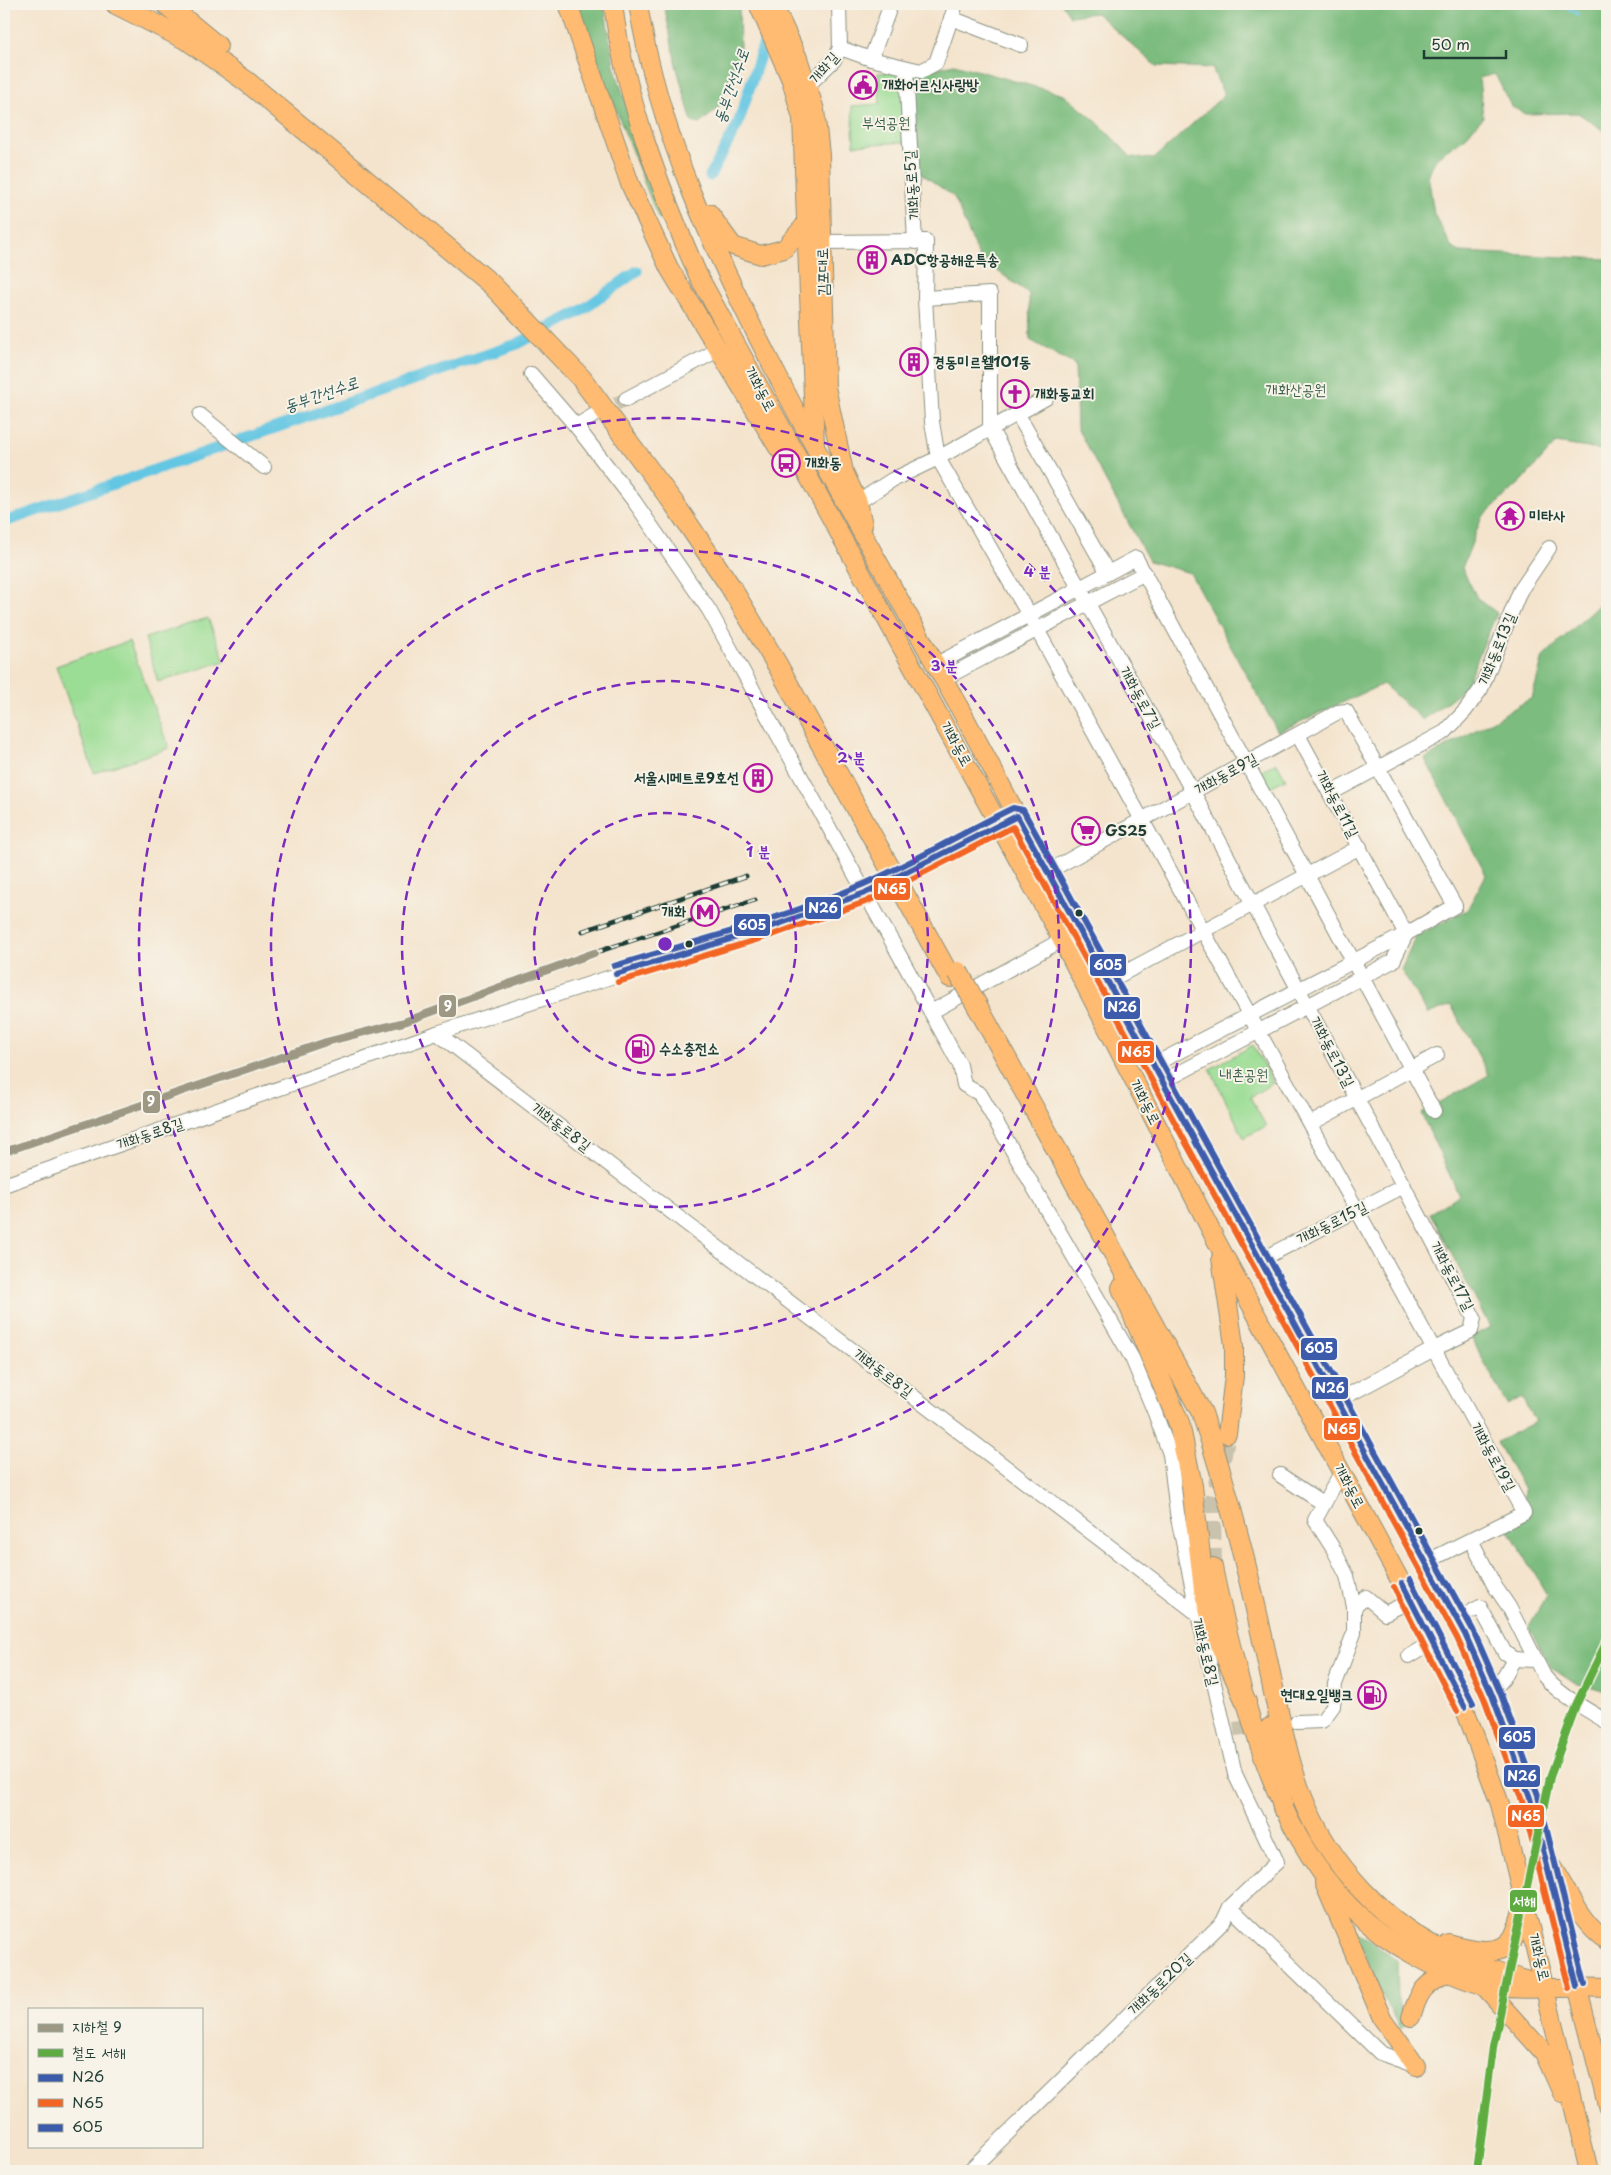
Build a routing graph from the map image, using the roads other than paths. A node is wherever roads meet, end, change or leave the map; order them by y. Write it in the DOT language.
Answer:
graph roads {
  1 [pos="116,4"];
  2 [pos="166,4"];
  3 [pos="568,4"];
  4 [pos="613,4"];
  5 [pos="638,4"];
  6 [pos="758,4"];
  7 [pos="773,4"];
  8 [pos="839,4"];
  9 [pos="890,4"];
  10 [pos="956,4"];
  11 [pos="951,18"];
  12 [pos="1021,45"];
  13 [pos="840,48"];
  14 [pos="871,59"];
  15 [pos="906,69"];
  16 [pos="799,88"];
  17 [pos="683,173"];
  18 [pos="805,225"];
  19 [pos="823,242"];
  20 [pos="915,242"];
  21 [pos="495,282"];
  22 [pos="925,298"];
  23 [pos="718,350"];
  24 [pos="531,374"];
  25 [pos="1046,398"];
  26 [pos="626,399"];
  27 [pos="1018,413"];
  28 [pos="596,414"];
  29 [pos="204,418"];
  30 [pos="576,426"];
  31 [pos="990,428"];
  32 [pos="816,451"];
  33 [pos="938,458"];
  34 [pos="264,467"];
  35 [pos="858,502"];
  36 [pos="826,513"];
  37 [pos="867,542"];
  38 [pos="1548,548"];
  39 [pos="1108,573"];
  40 [pos="1145,573"];
  41 [pos="1079,589"];
  42 [pos="1087,603"];
  43 [pos="1030,614"];
  44 [pos="1038,629"];
  45 [pos="939,672"];
  46 [pos="1298,734"];
  47 [pos="954,740"];
  48 [pos="986,755"];
  49 [pos="1246,763"];
  50 [pos="1380,769"];
  51 [pos="1193,792"];
  52 [pos="1331,793"];
  53 [pos="1017,816"];
  54 [pos="1142,818"];
  55 [pos="1000,824"];
  56 [pos="1360,847"];
  57 [pos="913,870"];
  58 [pos="1047,872"];
  59 [pos="1307,876"];
  60 [pos="1253,904"];
  61 [pos="1204,931"];
  62 [pos="1406,934"];
  63 [pos="1062,940"];
  64 [pos="673,957"];
  65 [pos="1353,961"];
  66 [pos="1362,977"];
  67 [pos="1107,982"];
  68 [pos="1299,990"];
  69 [pos="1307,1006"];
  70 [pos="975,1011"];
  71 [pos="931,1012"];
  72 [pos="1250,1015"];
  73 [pos="1259,1031"];
  74 [pos="437,1032"];
  75 [pos="1437,1056"];
  76 [pos="1153,1065"];
  77 [pos="1411,1069"];
  78 [pos="1162,1082"];
  79 [pos="1357,1099"];
  80 [pos="1434,1111"];
  81 [pos="1310,1124"];
  82 [pos="4,1185"];
  83 [pos="1404,1186"];
  84 [pos="1357,1210"];
  85 [pos="1219,1246"];
  86 [pos="1260,1260"];
  87 [pos="1114,1270"];
  88 [pos="1434,1348"];
  89 [pos="1337,1401"];
  90 [pos="1227,1434"];
  91 [pos="1342,1471"];
  92 [pos="1280,1474"];
  93 [pos="1324,1504"];
  94 [pos="1471,1540"];
  95 [pos="1426,1562"];
  96 [pos="1212,1567"];
  97 [pos="1502,1597"];
  98 [pos="1411,1601"];
  99 [pos="1354,1607"];
  100 [pos="1480,1607"];
  101 [pos="1198,1614"];
  102 [pos="1457,1619"];
  103 [pos="1432,1642"];
  104 [pos="1409,1656"];
  105 [pos="1514,1659"];
  106 [pos="1534,1660"];
  107 [pos="1491,1693"];
  108 [pos="1246,1702"];
  109 [pos="1297,1722"];
  110 [pos="1607,1722"];
  111 [pos="1235,1774"];
  112 [pos="1283,1808"];
  113 [pos="1544,1856"];
  114 [pos="1319,1871"];
  115 [pos="1526,1903"];
  116 [pos="1230,1907"];
  117 [pos="1414,1934"];
  118 [pos="1607,1941"];
  119 [pos="1447,1973"];
  120 [pos="1482,1984"];
  121 [pos="1577,1986"];
  122 [pos="1546,1987"];
  123 [pos="1607,1988"];
  124 [pos="1411,2017"];
  125 [pos="1416,2066"];
  126 [pos="1607,2105"];
  127 [pos="1576,2123"];
  128 [pos="969,2171"];
  129 [pos="1589,2171"];
  1 -- 21 [label="highway"];
  2 -- 21 [label="highway"];
  3 -- 23 [label="main road"];
  4 -- 36 [label="main road, 개화동로"];
  5 -- 17 [label="main road, 개화동로"];
  6 -- 16 [label="main road, 김포대로"];
  7 -- 16 [label="main road, 김포대로"];
  8 -- 13 [label="street, 개화길"];
  9 -- 14 [label="street"];
  10 -- 11 [label="street"];
  11 -- 12 [label="street"];
  11 -- 15 [label="street"];
  13 -- 14 [label="street"];
  13 -- 16 [label="street, 개화길"];
  14 -- 15 [label="street"];
  15 -- 20 [label="street, 개화동로5길"];
  16 -- 18 [label="main road, 김포대로"];
  16 -- 19 [label="main road, 김포대로"];
  17 -- 18 [label="main road"];
  17 -- 32 [label="main road, 개화동로"];
  18 -- 32 [label="main road, 김포대로"];
  19 -- 20 [label="street, 개화동로5길"];
  19 -- 35 [label="main road, 김포대로"];
  20 -- 22 [label="street, 개화동로5길"];
  21 -- 70 [label="highway, bridge"];
  22 -- 31 [label="street"];
  22 -- 33 [label="street, 개화동로5길"];
  23 -- 26 [label="street"];
  23 -- 36 [label="main road"];
  24 -- 30 [label="street"];
  25 -- 27 [label="street"];
  27 -- 31 [label="street"];
  27 -- 39 [label="street"];
  28 -- 30 [label="street"];
  29 -- 34 [label="street"];
  30 -- 71 [label="street"];
  31 -- 33 [label="street"];
  31 -- 41 [label="street, 개화동로7길"];
  32 -- 36 [label="main road, 김포대로"];
  32 -- 37 [label="main road, 개화동로"];
  33 -- 35 [label="street"];
  33 -- 43 [label="street"];
  35 -- 37 [label="main road, 김포대로"];
  36 -- 47 [label="main road, 개화동로"];
  37 -- 45 [label="main road, 개화동로"];
  38 -- 50 [label="street, 개화동로13길"];
  39 -- 40 [label="street"];
  39 -- 41 [label="street"];
  40 -- 42 [label="street"];
  40 -- 49 [label="street"];
  41 -- 42 [label="street, 개화동로7길"];
  41 -- 43 [label="street"];
  42 -- 44 [label="street"];
  42 -- 51 [label="street, 개화동로7길"];
  43 -- 44 [label="street"];
  43 -- 45 [label="street"];
  44 -- 45 [label="street"];
  44 -- 54 [label="street"];
  45 -- 48 [label="main road, 개화동로"];
  46 -- 49 [label="street, 개화동로9길"];
  46 -- 50 [label="street, 개화동로9길"];
  46 -- 52 [label="street, 개화동로11길"];
  47 -- 48 [label="main road"];
  47 -- 55 [label="main road, 개화동로"];
  48 -- 53 [label="main road, 개화동로"];
  49 -- 51 [label="street, 개화동로9길"];
  49 -- 59 [label="street"];
  50 -- 52 [label="street, 개화동로13길"];
  50 -- 62 [label="street"];
  51 -- 54 [label="street, 개화동로9길"];
  51 -- 60 [label="street"];
  52 -- 56 [label="street, 개화동로11길"];
  53 -- 55 [label="street"];
  53 -- 58 [label="main road, 개화동로"];
  54 -- 58 [label="street, 개화동로9길"];
  54 -- 61 [label="street"];
  55 -- 57 [label="street"];
  55 -- 63 [label="main road, 개화동로"];
  56 -- 59 [label="street, 개화동로11길"];
  56 -- 62 [label="street"];
  58 -- 67 [label="main road, 개화동로"];
  59 -- 60 [label="street, 개화동로11길"];
  59 -- 65 [label="street"];
  60 -- 61 [label="street, 개화동로11길"];
  60 -- 68 [label="street, 개화동로13길"];
  61 -- 67 [label="street, 개화동로11길"];
  61 -- 72 [label="street"];
  62 -- 65 [label="street"];
  62 -- 66 [label="street, 개화동로13길"];
  63 -- 71 [label="street"];
  63 -- 85 [label="main road, 개화동로"];
  64 -- 74 [label="street, 개화동로8길"];
  65 -- 66 [label="street"];
  65 -- 68 [label="street"];
  66 -- 69 [label="street, 개화동로13길"];
  66 -- 77 [label="street"];
  67 -- 76 [label="main road, 개화동로"];
  68 -- 69 [label="street, 개화동로13길"];
  68 -- 72 [label="street"];
  69 -- 73 [label="street, 개화동로13길"];
  69 -- 79 [label="street, 개화동로13길"];
  70 -- 87 [label="highway"];
  70 -- 117 [label="highway"];
  71 -- 101 [label="street"];
  72 -- 73 [label="street"];
  72 -- 76 [label="street"];
  73 -- 78 [label="street, 개화동로13길"];
  73 -- 81 [label="street"];
  74 -- 82 [label="street, 개화동로8길"];
  74 -- 101 [label="street, 개화동로8길"];
  75 -- 77 [label="street, 개화동로13길"];
  76 -- 78 [label="main road, 개화동로"];
  77 -- 79 [label="street, 개화동로13길"];
  77 -- 80 [label="street"];
  78 -- 86 [label="main road, 개화동로"];
  79 -- 81 [label="street, 개화동로13길"];
  79 -- 83 [label="street, 개화동로13길"];
  81 -- 84 [label="street"];
  83 -- 84 [label="street, 개화동로15길"];
  83 -- 88 [label="street, 개화동로17길"];
  84 -- 86 [label="street, 개화동로15길"];
  84 -- 88 [label="street"];
  85 -- 90 [label="main road"];
  85 -- 91 [label="main road, 개화동로"];
  86 -- 89 [label="main road, 개화동로"];
  87 -- 108 [label="highway"];
  87 -- 112 [label="highway"];
  88 -- 89 [label="street, 개화동로17길"];
  88 -- 94 [label="street, 개화동로19길"];
  89 -- 95 [label="main road, 개화동로"];
  91 -- 93 [label="street"];
  91 -- 98 [label="main road, 개화동로"];
  92 -- 93 [label="street"];
  93 -- 99 [label="street"];
  94 -- 95 [label="street, 개화동로19길"];
  94 -- 97 [label="street"];
  95 -- 102 [label="main road, 개화동로"];
  96 -- 108 [label="main road"];
  97 -- 100 [label="street"];
  97 -- 106 [label="street"];
  98 -- 99 [label="street"];
  98 -- 103 [label="main road, 개화동로"];
  99 -- 109 [label="street"];
  100 -- 102 [label="street"];
  100 -- 105 [label="street"];
  101 -- 111 [label="street, 개화동로8길"];
  102 -- 107 [label="main road, 개화동로"];
  103 -- 104 [label="street"];
  103 -- 115 [label="main road, 개화동로"];
  105 -- 106 [label="street"];
  105 -- 107 [label="street"];
  106 -- 110 [label="street"];
  107 -- 113 [label="main road, 개화동로"];
  108 -- 112 [label="main road"];
  111 -- 116 [label="street, 개화동로20길"];
  112 -- 114 [label="main road"];
  113 -- 118 [label="main road"];
  113 -- 121 [label="main road, 개화동로"];
  114 -- 119 [label="main road"];
  114 -- 125 [label="main road"];
  115 -- 117 [label="highway"];
  115 -- 122 [label="main road, 개화동로"];
  116 -- 125 [label="street"];
  116 -- 128 [label="street, 개화동로20길"];
  117 -- 122 [label="highway"];
  119 -- 120 [label="main road"];
  119 -- 124 [label="main road"];
  120 -- 122 [label="main road"];
  120 -- 127 [label="main road"];
  121 -- 122 [label="main road"];
  121 -- 123 [label="main road"];
  121 -- 126 [label="main road, 개화동로"];
  122 -- 127 [label="main road, 개화동로"];
  127 -- 129 [label="main road, 개화동로"];
}
